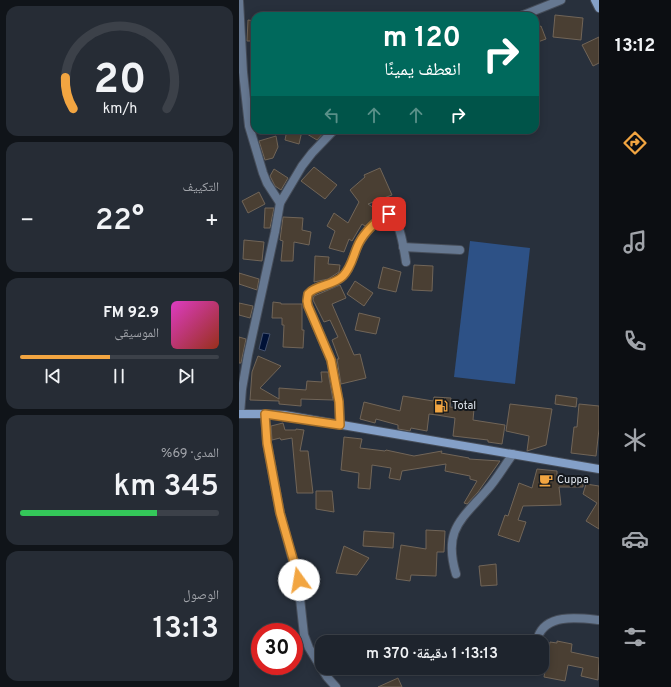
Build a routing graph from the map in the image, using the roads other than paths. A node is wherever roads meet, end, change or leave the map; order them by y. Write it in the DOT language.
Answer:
graph roads {
  1 [pos="561,0"];
  2 [pos="595,0"];
  3 [pos="239,1"];
  4 [pos="599,8"];
  5 [pos="531,12"];
  6 [pos="251,133"];
  7 [pos="251,134"];
  8 [pos="330,134"];
  9 [pos="280,203"];
  10 [pos="403,247"];
  11 [pos="460,250"];
  12 [pos="405,262"];
  13 [pos="239,414"];
  14 [pos="265,414"];
  15 [pos="340,425"];
  16 [pos="513,454"];
  17 [pos="599,469"];
  18 [pos="456,574"];
  19 [pos="599,620"];
  20 [pos="539,635"];
  21 [pos="336,687"];
  1 -- 5 [label="street"];
  2 -- 4 [label="main road"];
  3 -- 6 [label="street"];
  7 -- 9 [label="street"];
  8 -- 9 [label="street"];
  9 -- 13 [label="street"];
  10 -- 11 [label="street"];
  10 -- 12 [label="street"];
  10 -- 15 [label="street"];
  13 -- 14 [label="main road"];
  14 -- 15 [label="main road"];
  14 -- 21 [label="street"];
  15 -- 16 [label="main road"];
  16 -- 17 [label="main road"];
  16 -- 18 [label="street"];
  19 -- 20 [label="street"];
}
